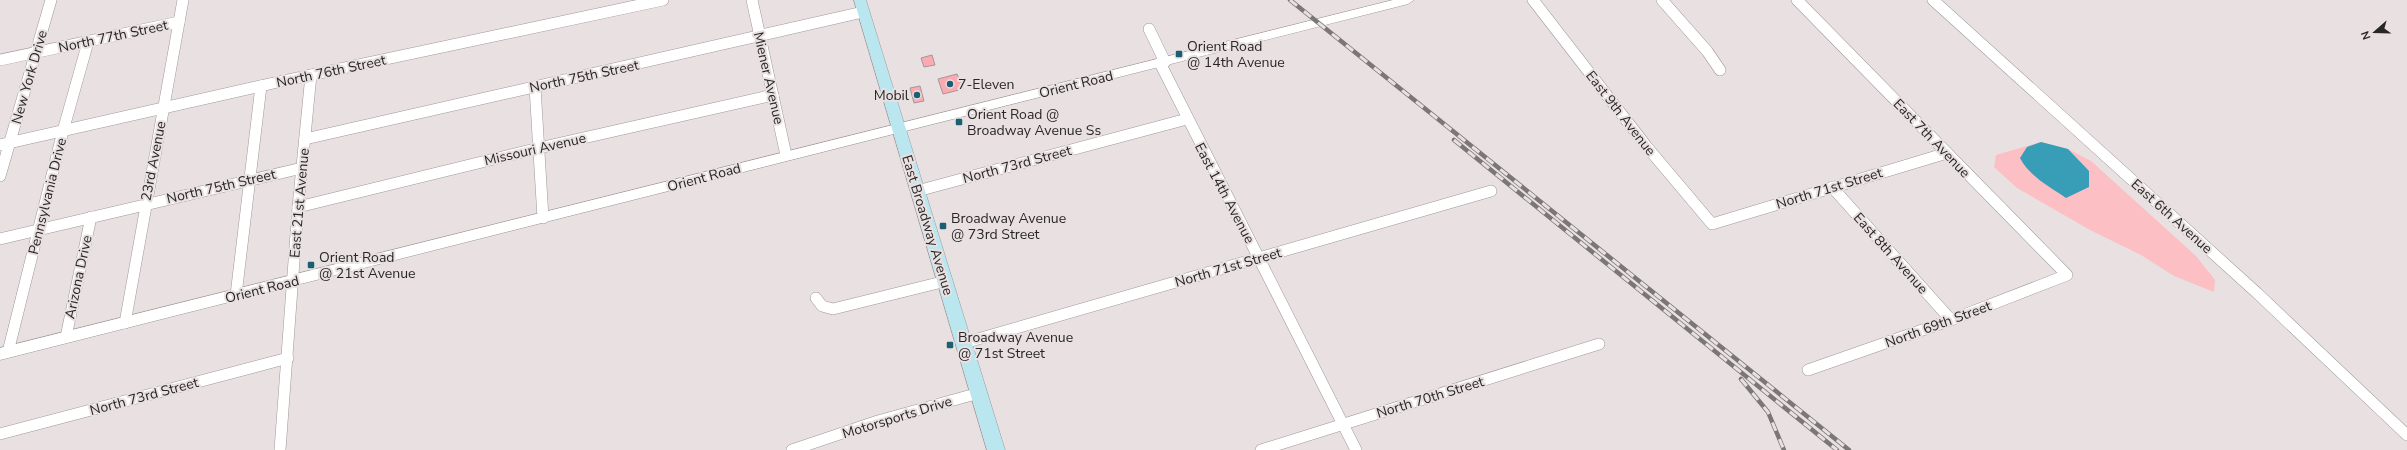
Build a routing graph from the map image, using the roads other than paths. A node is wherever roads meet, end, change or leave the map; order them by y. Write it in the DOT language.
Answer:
graph roads {
  1 [pos="51,0"];
  2 [pos="183,0"];
  3 [pos="664,0"];
  4 [pos="752,0"];
  5 [pos="1408,0"];
  6 [pos="1532,0"];
  7 [pos="1662,0"];
  8 [pos="1797,0"];
  9 [pos="1933,0"];
  10 [pos="861,6"];
  11 [pos="179,22"];
  12 [pos="1150,29"];
  13 [pos="760,37"];
  14 [pos="88,42"];
  15 [pos="36,53"];
  16 [pos="0,60"];
  17 [pos="1162,63"];
  18 [pos="1720,70"];
  19 [pos="311,75"];
  20 [pos="261,86"];
  21 [pos="535,87"];
  22 [pos="773,95"];
  23 [pos="163,109"];
  24 [pos="1187,119"];
  25 [pos="898,128"];
  26 [pos="63,131"];
  27 [pos="305,139"];
  28 [pos="5,144"];
  29 [pos="539,148"];
  30 [pos="1947,153"];
  31 [pos="786,155"];
  32 [pos="302,168"];
  33 [pos="0,176"];
  34 [pos="249,180"];
  35 [pos="1832,187"];
  36 [pos="917,191"];
  37 [pos="1491,191"];
  38 [pos="145,204"];
  39 [pos="298,207"];
  40 [pos="91,217"];
  41 [pos="544,218"];
  42 [pos="1712,224"];
  43 [pos="38,230"];
  44 [pos="0,239"];
  45 [pos="1260,258"];
  46 [pos="2067,275"];
  47 [pos="293,281"];
  48 [pos="946,282"];
  49 [pos="236,295"];
  50 [pos="816,298"];
  51 [pos="1951,320"];
  52 [pos="124,323"];
  53 [pos="66,337"];
  54 [pos="964,343"];
  55 [pos="1599,344"];
  56 [pos="4,353"];
  57 [pos="288,358"];
  58 [pos="1808,370"];
  59 [pos="979,393"];
  60 [pos="1344,424"];
  61 [pos="0,434"];
  62 [pos="2407,435"];
  63 [pos="280,450"];
  64 [pos="792,450"];
  65 [pos="996,450"];
  66 [pos="1261,450"];
  67 [pos="1356,450"];
  1 -- 15 [label="street, New York Drive"];
  2 -- 11 [label="street, 23rd Avenue"];
  3 -- 19 [label="street, North 76th Street"];
  4 -- 13 [label="street, Miener Avenue"];
  5 -- 17 [label="street, Orient Road"];
  6 -- 42 [label="street, East 9th Avenue"];
  7 -- 18 [label="street"];
  8 -- 30 [label="street, East 7th Avenue"];
  9 -- 62 [label="street, East 6th Avenue"];
  10 -- 13 [label="street, North 75th Street"];
  10 -- 25 [label="main road, East Broadway Avenue"];
  11 -- 14 [label="street, North 77th Street"];
  11 -- 23 [label="street, 23rd Avenue"];
  12 -- 17 [label="street, East 14th Avenue"];
  13 -- 21 [label="street, North 75th Street"];
  13 -- 22 [label="street, Miener Avenue"];
  14 -- 15 [label="street, North 77th Street"];
  14 -- 26 [label="street, Pennsylvania Drive"];
  15 -- 16 [label="street, North 77th Street"];
  15 -- 28 [label="street, New York Drive"];
  17 -- 24 [label="street, East 14th Avenue"];
  17 -- 25 [label="street, Orient Road"];
  19 -- 20 [label="street, North 76th Street"];
  19 -- 27 [label="street, East 21st Avenue"];
  20 -- 23 [label="street, North 76th Street"];
  20 -- 34 [label="street"];
  21 -- 27 [label="street, North 75th Street"];
  21 -- 29 [label="street"];
  22 -- 29 [label="street, Missouri Avenue"];
  22 -- 31 [label="street, Miener Avenue"];
  23 -- 26 [label="street, North 76th Street"];
  23 -- 38 [label="street, 23rd Avenue"];
  24 -- 36 [label="street, North 73rd Street"];
  24 -- 45 [label="street, East 14th Avenue"];
  25 -- 31 [label="street, Orient Road"];
  25 -- 36 [label="main road, East Broadway Avenue"];
  26 -- 28 [label="street, North 76th Street"];
  26 -- 43 [label="street, Pennsylvania Drive"];
  27 -- 32 [label="street, East 21st Avenue"];
  28 -- 33 [label="street, New York Drive"];
  29 -- 39 [label="street, Missouri Avenue"];
  29 -- 41 [label="street"];
  30 -- 35 [label="street, North 71st Street"];
  30 -- 46 [label="street, East 7th Avenue"];
  31 -- 41 [label="street, Orient Road"];
  32 -- 34 [label="street, North 75th Street"];
  32 -- 39 [label="street, East 21st Avenue"];
  34 -- 38 [label="street, North 75th Street"];
  34 -- 49 [label="street"];
  35 -- 42 [label="street, North 71st Street"];
  35 -- 51 [label="street, East 8th Avenue"];
  36 -- 48 [label="main road, East Broadway Avenue"];
  37 -- 45 [label="street, North 71st Street"];
  38 -- 40 [label="street, North 75th Street"];
  38 -- 52 [label="street, 23rd Avenue"];
  39 -- 47 [label="street, East 21st Avenue"];
  40 -- 43 [label="street, North 75th Street"];
  40 -- 53 [label="street, Arizona Drive"];
  41 -- 47 [label="street, Orient Road"];
  43 -- 44 [label="street, North 75th Street"];
  43 -- 56 [label="street, Pennsylvania Drive"];
  45 -- 54 [label="street, North 71st Street"];
  45 -- 60 [label="street, East 14th Avenue"];
  46 -- 51 [label="street, North 69th Street"];
  47 -- 49 [label="street, Orient Road"];
  47 -- 57 [label="street, East 21st Avenue"];
  48 -- 50 [label="street"];
  48 -- 54 [label="main road, East Broadway Avenue"];
  49 -- 52 [label="street, Orient Road"];
  51 -- 58 [label="street, North 69th Street"];
  52 -- 53 [label="street, Orient Road"];
  53 -- 56 [label="street, Orient Road"];
  54 -- 59 [label="main road, East Broadway Avenue"];
  55 -- 60 [label="street, North 70th Street"];
  57 -- 61 [label="street, North 73rd Street"];
  57 -- 63 [label="street, East 21st Avenue"];
  59 -- 64 [label="street, Motorsports Drive"];
  59 -- 65 [label="main road, East Broadway Avenue"];
  60 -- 66 [label="street, North 70th Street"];
  60 -- 67 [label="street, East 14th Avenue"];
}
